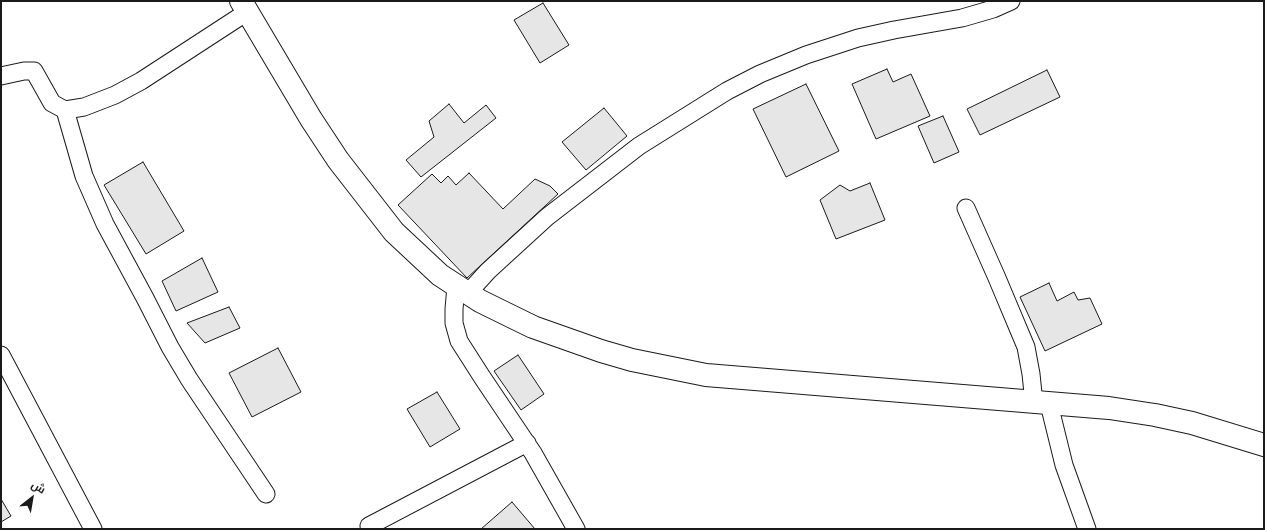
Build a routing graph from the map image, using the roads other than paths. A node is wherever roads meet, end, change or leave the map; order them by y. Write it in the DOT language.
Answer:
graph roads {
  1 [pos="1011,1"];
  2 [pos="244,6"];
  3 [pos="1,76"];
  4 [pos="65,110"];
  5 [pos="966,208"];
  6 [pos="462,290"];
  7 [pos="1,355"];
  8 [pos="1042,403"];
  9 [pos="527,443"];
  10 [pos="1264,445"];
  11 [pos="266,494"];
  12 [pos="369,526"];
  13 [pos="94,529"];
  14 [pos="576,529"];
  15 [pos="1087,529"];
  1 -- 6 [label="street"];
  2 -- 4 [label="street"];
  2 -- 6 [label="street"];
  3 -- 4 [label="street"];
  4 -- 11 [label="street"];
  5 -- 8 [label="street"];
  6 -- 8 [label="street"];
  6 -- 9 [label="street"];
  7 -- 13 [label="street"];
  8 -- 10 [label="street"];
  8 -- 15 [label="street"];
  9 -- 12 [label="street"];
  9 -- 14 [label="street"];
}
